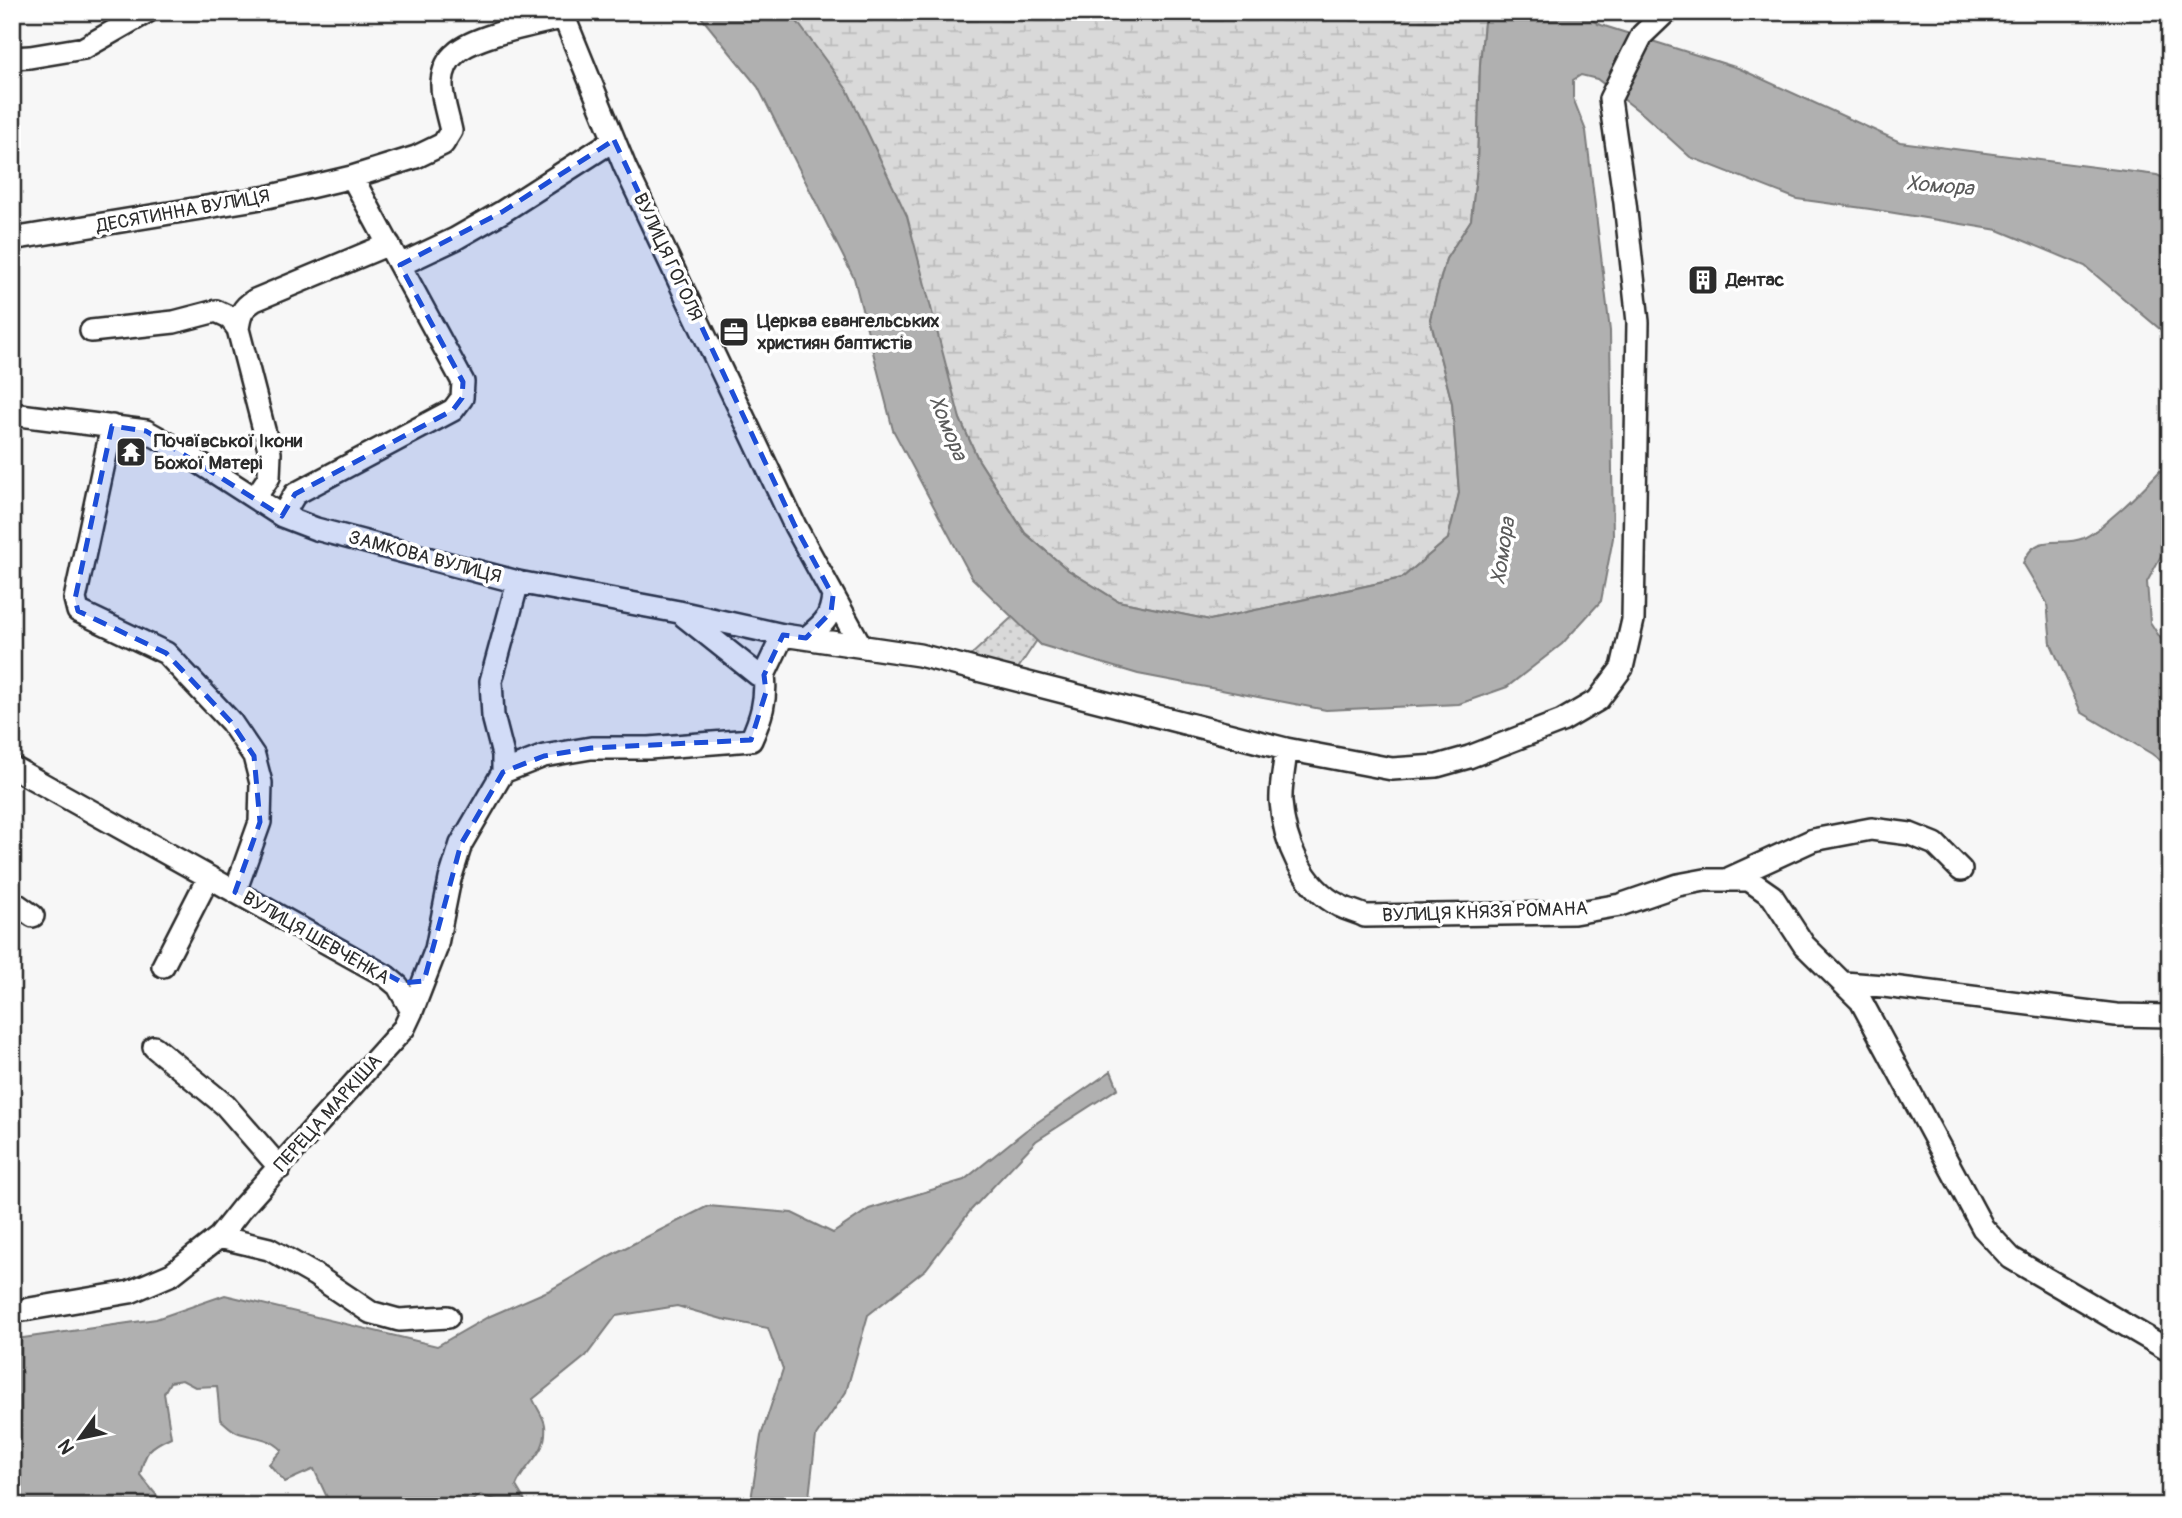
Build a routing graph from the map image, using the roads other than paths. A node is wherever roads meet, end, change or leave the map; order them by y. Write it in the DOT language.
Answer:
graph roads {
  1 [pos="147,12"];
  2 [pos="1665,12"];
  3 [pos="564,15"];
  4 [pos="12,58"];
  5 [pos="614,140"];
  6 [pos="352,177"];
  7 [pos="12,239"];
  8 [pos="389,244"];
  9 [pos="400,265"];
  10 [pos="256,300"];
  11 [pos="216,311"];
  12 [pos="238,330"];
  13 [pos="91,331"];
  14 [pos="12,414"];
  15 [pos="112,426"];
  16 [pos="269,477"];
  17 [pos="295,494"];
  18 [pos="255,498"];
  19 [pos="282,516"];
  20 [pos="518,582"];
  21 [pos="833,596"];
  22 [pos="679,612"];
  23 [pos="783,635"];
  24 [pos="806,638"];
  25 [pos="861,646"];
  26 [pos="764,675"];
  27 [pos="1286,749"];
  28 [pos="12,767"];
  29 [pos="503,772"];
  30 [pos="1771,859"];
  31 [pos="1961,870"];
  32 [pos="208,878"];
  33 [pos="1727,879"];
  34 [pos="234,892"];
  35 [pos="1772,896"];
  36 [pos="12,901"];
  37 [pos="33,916"];
  38 [pos="163,966"];
  39 [pos="392,981"];
  40 [pos="424,981"];
  41 [pos="1857,990"];
  42 [pos="412,1010"];
  43 [pos="2170,1016"];
  44 [pos="154,1047"];
  45 [pos="280,1168"];
  46 [pos="242,1208"];
  47 [pos="219,1237"];
  48 [pos="269,1249"];
  49 [pos="12,1312"];
  50 [pos="448,1317"];
  51 [pos="2170,1351"];
  1 -- 4 [label="street"];
  2 -- 27 [label="street, ЗАМКОВА ВУЛИЦЯ"];
  3 -- 5 [label="street, ВУЛИЦЯ ГОГОЛЯ"];
  3 -- 6 [label="street, ДЕСЯТИННА ВУЛИЦЯ"];
  5 -- 9 [label="street"];
  5 -- 21 [label="street, ВУЛИЦЯ ГОГОЛЯ"];
  6 -- 7 [label="street, ДЕСЯТИННА ВУЛИЦЯ"];
  6 -- 8 [label="street"];
  8 -- 9 [label="street"];
  8 -- 10 [label="street"];
  9 -- 17 [label="street"];
  10 -- 11 [label="street"];
  10 -- 12 [label="street"];
  11 -- 12 [label="street"];
  11 -- 13 [label="street"];
  12 -- 16 [label="street"];
  14 -- 15 [label="street, ЗАМКОВА ВУЛИЦЯ"];
  15 -- 18 [label="street, ЗАМКОВА ВУЛИЦЯ"];
  15 -- 34 [label="street"];
  16 -- 17 [label="street"];
  16 -- 18 [label="street"];
  17 -- 19 [label="street"];
  18 -- 19 [label="street, ЗАМКОВА ВУЛИЦЯ"];
  19 -- 20 [label="street, ЗАМКОВА ВУЛИЦЯ"];
  20 -- 22 [label="street, ЗАМКОВА ВУЛИЦЯ"];
  20 -- 29 [label="street"];
  21 -- 24 [label="street"];
  21 -- 25 [label="street, ВУЛИЦЯ ГОГОЛЯ"];
  22 -- 23 [label="street, ЗАМКОВА ВУЛИЦЯ"];
  22 -- 26 [label="street"];
  23 -- 24 [label="street, ЗАМКОВА ВУЛИЦЯ"];
  23 -- 26 [label="street"];
  24 -- 25 [label="street, ЗАМКОВА ВУЛИЦЯ"];
  25 -- 27 [label="street, ЗАМКОВА ВУЛИЦЯ"];
  26 -- 29 [label="street"];
  27 -- 33 [label="street, ВУЛИЦЯ КНЯЗЯ РОМАНА"];
  28 -- 32 [label="street, ВУЛИЦЯ ШЕВЧЕНКА"];
  29 -- 40 [label="street, ПЕРЕЦА МАРКІША"];
  30 -- 31 [label="street"];
  30 -- 33 [label="street"];
  30 -- 35 [label="street"];
  32 -- 34 [label="street, ВУЛИЦЯ ШЕВЧЕНКА"];
  32 -- 38 [label="street"];
  33 -- 35 [label="street, ВУЛИЦЯ КНЯЗЯ РОМАНА"];
  34 -- 39 [label="street, ВУЛИЦЯ ШЕВЧЕНКА"];
  35 -- 41 [label="street, ВУЛИЦЯ КНЯЗЯ РОМАНА"];
  36 -- 37 [label="street"];
  39 -- 40 [label="street"];
  39 -- 42 [label="street, ВУЛИЦЯ ШЕВЧЕНКА"];
  40 -- 42 [label="street, ПЕРЕЦА МАРКІША"];
  41 -- 43 [label="street"];
  41 -- 51 [label="street, ВУЛИЦЯ КНЯЗЯ РОМАНА"];
  42 -- 45 [label="street, ПЕРЕЦА МАРКІША"];
  44 -- 45 [label="street"];
  45 -- 46 [label="street, ПЕРЕЦА МАРКІША"];
  46 -- 47 [label="street, ПЕРЕЦА МАРКІША"];
  46 -- 48 [label="street"];
  47 -- 48 [label="street"];
  47 -- 49 [label="street, ПЕРЕЦА МАРКІША"];
  48 -- 50 [label="street"];
}
